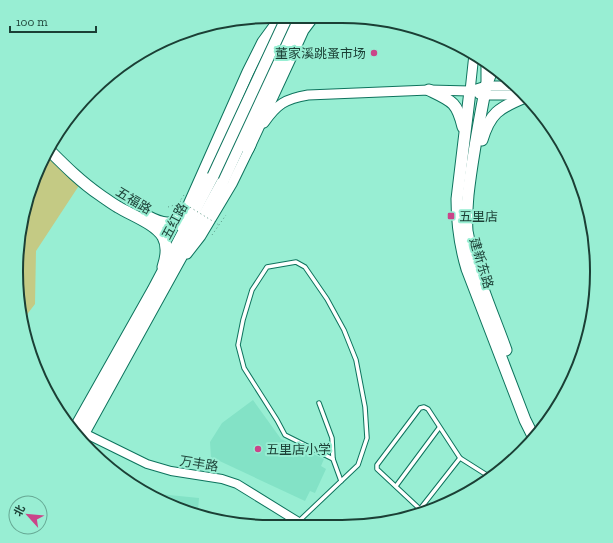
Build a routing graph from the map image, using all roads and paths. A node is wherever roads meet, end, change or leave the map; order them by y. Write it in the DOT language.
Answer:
graph roads {
  1 [pos="276,23"];
  2 [pos="284,23"];
  3 [pos="296,23"];
  4 [pos="308,23"];
  5 [pos="473,61"];
  6 [pos="486,69"];
  7 [pos="491,73"];
  8 [pos="503,83"];
  9 [pos="507,87"];
  10 [pos="429,90"];
  11 [pos="470,91"];
  12 [pos="485,91"];
  13 [pos="518,97"];
  14 [pos="520,99"];
  15 [pos="465,132"];
  16 [pos="475,147"];
  17 [pos="55,148"];
  18 [pos="248,150"];
  19 [pos="53,154"];
  20 [pos="218,178"];
  21 [pos="469,182"];
  22 [pos="186,190"];
  23 [pos="185,203"];
  24 [pos="168,207"];
  25 [pos="226,215"];
  26 [pos="219,225"];
  27 [pos="212,235"];
  28 [pos="166,256"];
  29 [pos="172,276"];
  30 [pos="153,290"];
  31 [pos="319,403"];
  32 [pos="536,426"];
  33 [pos="439,428"];
  34 [pos="81,431"];
  35 [pos="81,431"];
  36 [pos="531,432"];
  37 [pos="89,439"];
  38 [pos="460,458"];
  39 [pos="333,459"];
  40 [pos="485,474"];
  41 [pos="341,481"];
  42 [pos="396,486"];
  43 [pos="424,506"];
  44 [pos="419,508"];
  45 [pos="291,520"];
  46 [pos="304,520"];
  1 -- 23 [label="main road"];
  2 -- 20 [label="main road, 五红路, bridge"];
  3 -- 20 [label="main road, 五红路"];
  4 -- 18 [label="main road"];
  5 -- 11 [label="main road"];
  6 -- 12 [label="main road"];
  7 -- 12 [label="main road, 建新东路"];
  8 -- 12 [label="lane"];
  9 -- 12 [label="main road"];
  10 -- 11 [label="main road, 五红路"];
  10 -- 15 [label="main road"];
  10 -- 18 [label="main road, 五红路"];
  11 -- 12 [label="main road, 五红路"];
  11 -- 15 [label="main road, 建新东路"];
  12 -- 13 [label="main road"];
  12 -- 16 [label="main road, 建新东路"];
  14 -- 21 [label="main road"];
  15 -- 16 [label="main road"];
  15 -- 36 [label="main road, 建新东路"];
  16 -- 21 [label="main road, 建新东路"];
  17 -- 23 [label="main road, 五福路"];
  18 -- 29 [label="main road, 五红路"];
  19 -- 28 [label="main road, 五福路"];
  20 -- 29 [label="main road, 五红路"];
  20 -- 30 [label="main road, 五红路"];
  21 -- 32 [label="main road, 建新东路"];
  22 -- 23 [label="path"];
  23 -- 24 [label="path"];
  23 -- 26 [label="path, bridge"];
  23 -- 28 [label="main road"];
  25 -- 26 [label="path"];
  26 -- 27 [label="path"];
  28 -- 30 [label="main road"];
  29 -- 34 [label="main road, 五红路"];
  30 -- 35 [label="main road, 五红路"];
  31 -- 39 [label="lane"];
  33 -- 38 [label="lane"];
  33 -- 42 [label="lane"];
  33 -- 42 [label="lane"];
  37 -- 45 [label="street, 万丰路"];
  38 -- 40 [label="lane"];
  38 -- 43 [label="lane"];
  39 -- 41 [label="lane"];
  39 -- 41 [label="lane"];
  41 -- 46 [label="lane"];
  42 -- 44 [label="lane"];
}
